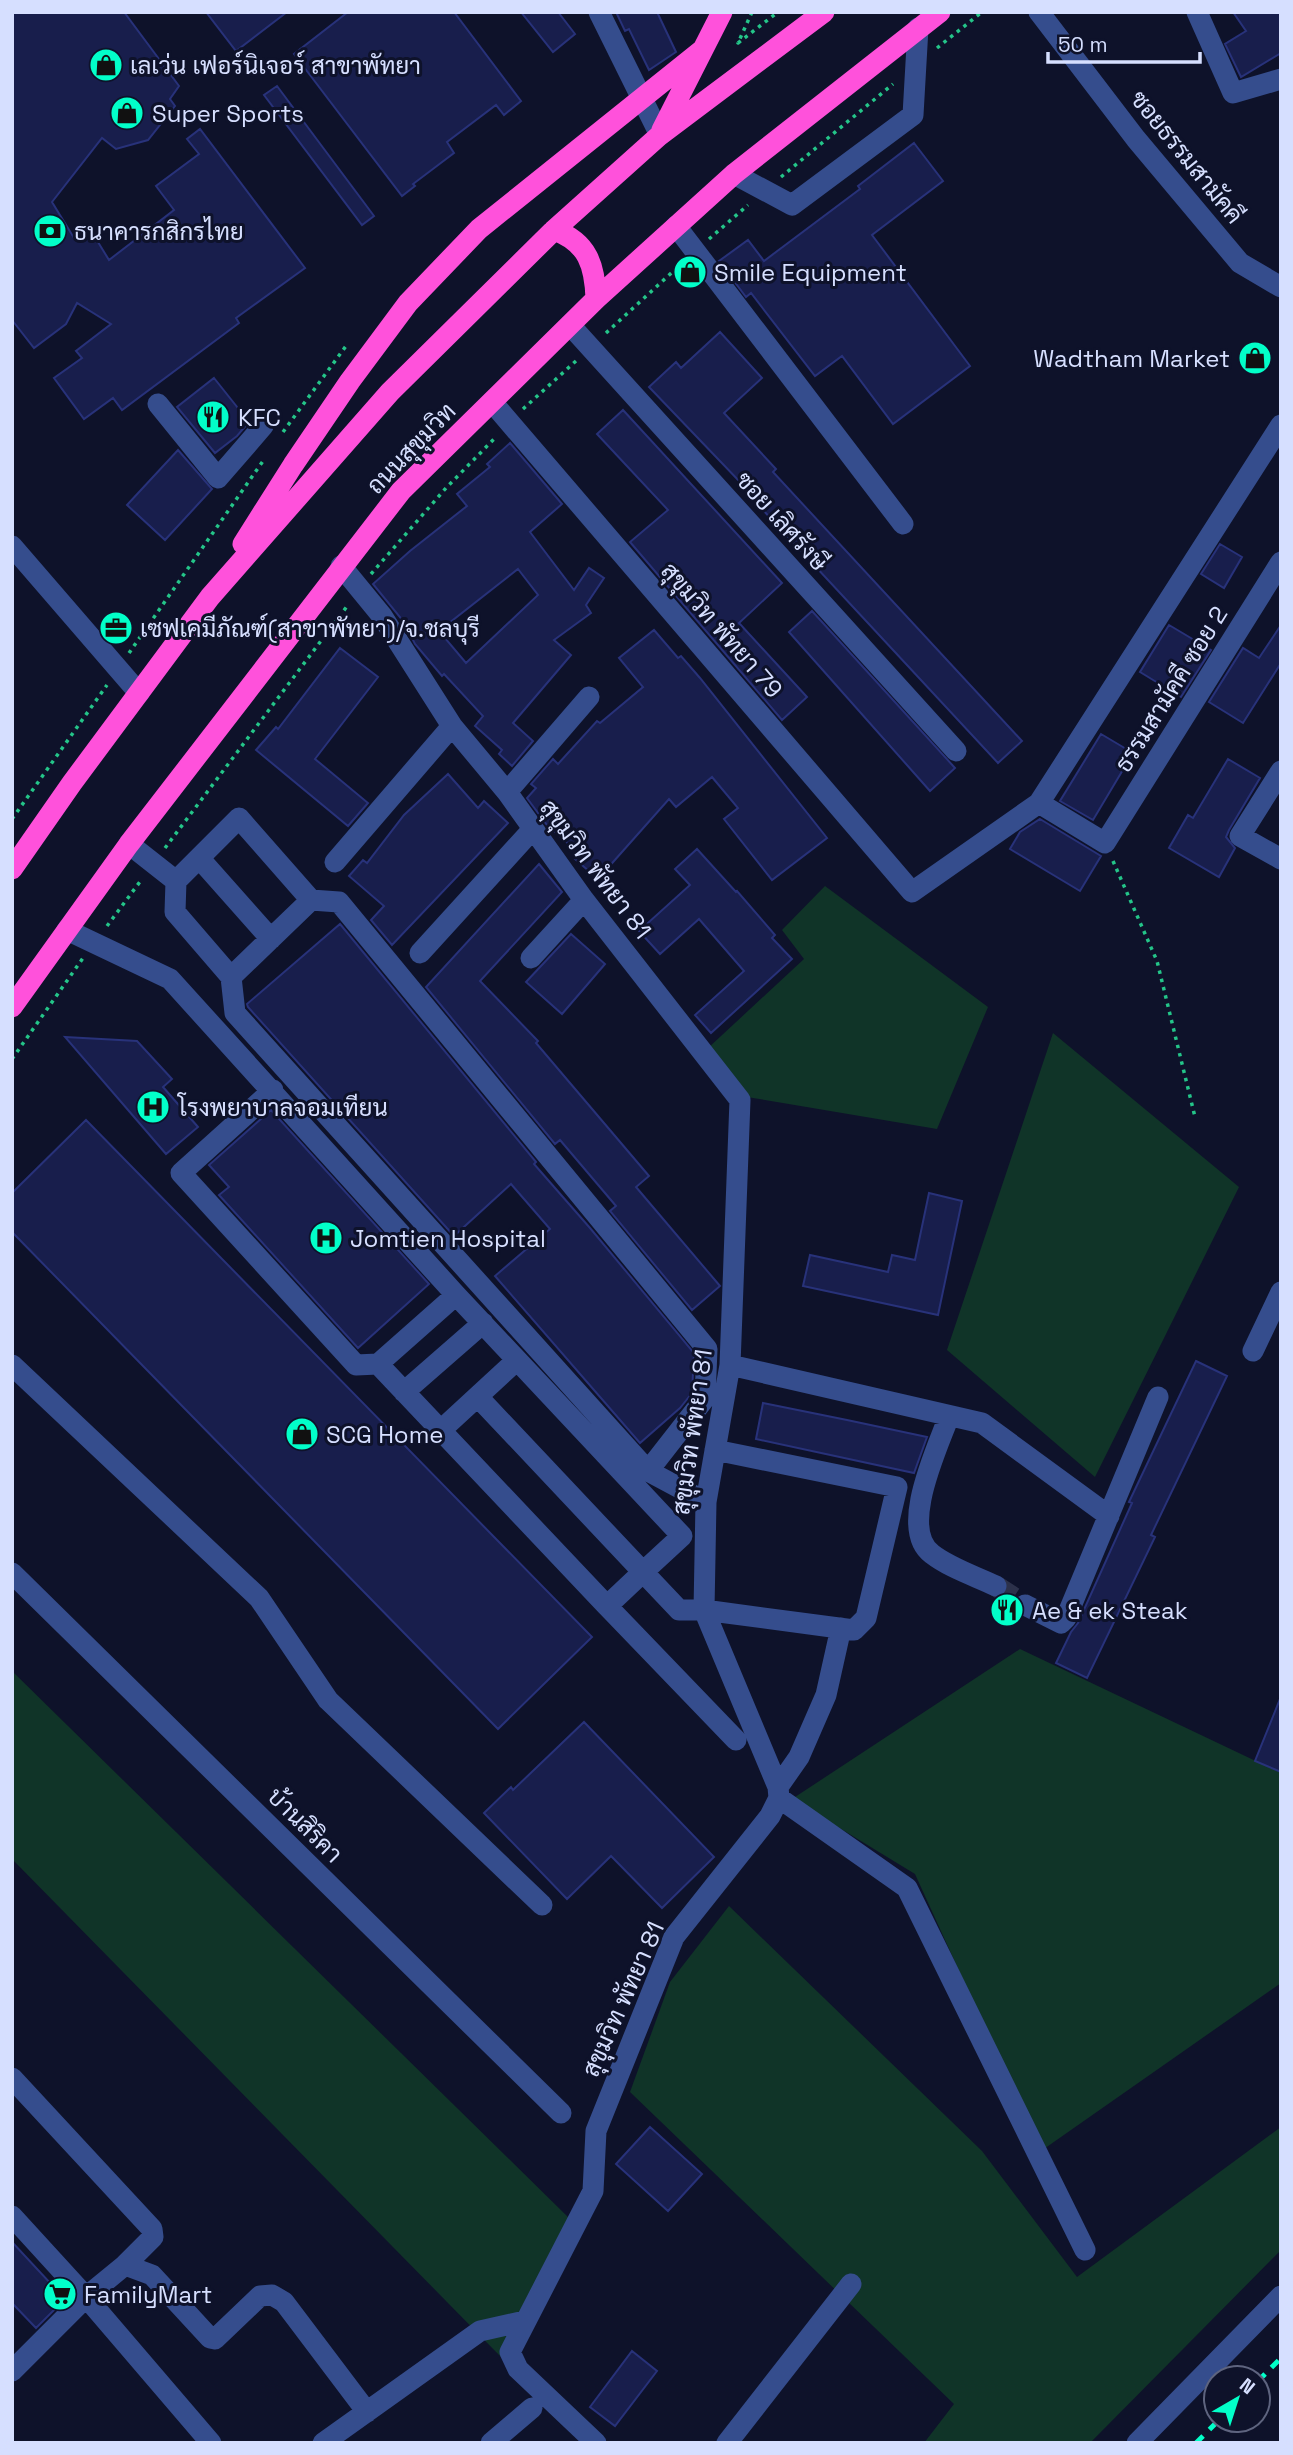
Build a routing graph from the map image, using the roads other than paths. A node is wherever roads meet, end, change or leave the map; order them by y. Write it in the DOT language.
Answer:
graph roads {
  1 [pos="598,12"];
  2 [pos="722,12"];
  3 [pos="824,12"];
  4 [pos="940,12"];
  5 [pos="1039,12"];
  6 [pos="1197,12"];
  7 [pos="918,28"];
  8 [pos="701,51"];
  9 [pos="1281,79"];
  10 [pos="641,97"];
  11 [pos="660,135"];
  12 [pos="734,174"];
  13 [pos="676,226"];
  14 [pos="554,230"];
  15 [pos="1281,287"];
  16 [pos="596,299"];
  17 [pos="570,325"];
  18 [pos="492,402"];
  19 [pos="158,404"];
  20 [pos="1281,425"];
  21 [pos="269,434"];
  22 [pos="903,524"];
  23 [pos="12,546"];
  24 [pos="1281,562"];
  25 [pos="341,566"];
  26 [pos="210,597"];
  27 [pos="139,693"];
  28 [pos="589,697"];
  29 [pos="453,726"];
  30 [pos="956,751"];
  31 [pos="1281,771"];
  32 [pos="507,792"];
  33 [pos="1039,803"];
  34 [pos="533,830"];
  35 [pos="129,844"];
  36 [pos="200,859"];
  37 [pos="1281,859"];
  38 [pos="335,862"];
  39 [pos="12,869"];
  40 [pos="176,881"];
  41 [pos="311,900"];
  42 [pos="584,900"];
  43 [pos="66,930"];
  44 [pos="271,939"];
  45 [pos="420,953"];
  46 [pos="531,958"];
  47 [pos="231,977"];
  48 [pos="12,1007"];
  49 [pos="273,1090"];
  50 [pos="1281,1292"];
  51 [pos="456,1295"];
  52 [pos="483,1323"];
  53 [pos="1253,1351"];
  54 [pos="517,1360"];
  55 [pos="378,1364"];
  56 [pos="12,1365"];
  57 [pos="730,1365"];
  58 [pos="404,1392"];
  59 [pos="1158,1396"];
  60 [pos="478,1397"];
  61 [pos="949,1416"];
  62 [pos="440,1431"];
  63 [pos="715,1450"];
  64 [pos="648,1471"];
  65 [pos="706,1502"];
  66 [pos="1109,1516"];
  67 [pos="643,1572"];
  68 [pos="12,1573"];
  69 [pos="996,1586"];
  70 [pos="1025,1605"];
  71 [pos="607,1606"];
  72 [pos="704,1610"];
  73 [pos="841,1628"];
  74 [pos="736,1740"];
  75 [pos="779,1793"];
  76 [pos="542,1905"];
  77 [pos="12,2078"];
  78 [pos="561,2113"];
  79 [pos="12,2216"];
  80 [pos="1085,2250"];
  81 [pos="125,2265"];
  82 [pos="850,2284"];
  83 [pos="1281,2296"];
  84 [pos="86,2297"];
  85 [pos="525,2321"];
  86 [pos="12,2371"];
  87 [pos="532,2408"];
  88 [pos="367,2412"];
  89 [pos="211,2443"];
  90 [pos="323,2443"];
  91 [pos="491,2443"];
  92 [pos="596,2443"];
  93 [pos="727,2443"];
  94 [pos="1137,2443"];
  1 -- 10 [label="street"];
  2 -- 8 [label="highway"];
  3 -- 11 [label="highway, ถนนสุขุมวิท"];
  4 -- 7 [label="highway, ถนนสุขุมวิท"];
  5 -- 15 [label="street, ซอยธรรมสามัคคี"];
  6 -- 9 [label="street"];
  7 -- 12 [label="highway, ถนนสุขุมวิท"];
  7 -- 12 [label="street"];
  8 -- 10 [label="highway"];
  8 -- 11 [label="highway"];
  10 -- 11 [label="street"];
  10 -- 26 [label="highway"];
  11 -- 14 [label="highway, ถนนสุขุมวิท"];
  12 -- 13 [label="highway, ถนนสุขุมวิท"];
  13 -- 16 [label="highway, ถนนสุขุมวิท"];
  13 -- 22 [label="street"];
  14 -- 16 [label="highway"];
  14 -- 26 [label="highway, ถนนสุขุมวิท"];
  16 -- 17 [label="highway, ถนนสุขุมวิท"];
  17 -- 18 [label="highway, ถนนสุขุมวิท"];
  17 -- 30 [label="street, ซอย เลิศรังษี"];
  18 -- 25 [label="highway, ถนนสุขุมวิท"];
  18 -- 33 [label="street, สุขุมวิท พัทยา 79"];
  19 -- 21 [label="street"];
  20 -- 33 [label="street"];
  23 -- 27 [label="street"];
  24 -- 33 [label="street, ธรรมสามัคคี ซอย 2"];
  25 -- 29 [label="street, สุขุมวิท พัทยา 81"];
  25 -- 35 [label="highway, ถนนสุขุมวิท"];
  26 -- 27 [label="highway, ถนนสุขุมวิท"];
  27 -- 39 [label="highway, ถนนสุขุมวิท"];
  28 -- 32 [label="street"];
  29 -- 32 [label="street, สุขุมวิท พัทยา 81"];
  29 -- 38 [label="street"];
  31 -- 37 [label="street"];
  32 -- 34 [label="street, สุขุมวิท พัทยา 81"];
  34 -- 42 [label="street, สุขุมวิท พัทยา 81"];
  34 -- 45 [label="street"];
  35 -- 40 [label="street"];
  35 -- 43 [label="highway, ถนนสุขุมวิท"];
  36 -- 40 [label="street"];
  36 -- 41 [label="street"];
  36 -- 44 [label="street"];
  40 -- 47 [label="street"];
  41 -- 44 [label="street"];
  41 -- 64 [label="street"];
  42 -- 46 [label="street"];
  42 -- 57 [label="street, สุขุมวิท พัทยา 81"];
  43 -- 48 [label="highway, ถนนสุขุมวิท"];
  43 -- 49 [label="street"];
  44 -- 47 [label="street"];
  47 -- 64 [label="street"];
  49 -- 51 [label="street"];
  49 -- 55 [label="street"];
  50 -- 53 [label="street"];
  51 -- 52 [label="street"];
  51 -- 55 [label="street"];
  52 -- 54 [label="street"];
  52 -- 58 [label="street"];
  54 -- 60 [label="street"];
  54 -- 67 [label="street"];
  55 -- 58 [label="street"];
  56 -- 76 [label="street"];
  57 -- 61 [label="street"];
  57 -- 63 [label="street, สุขุมวิท พัทยา 81"];
  58 -- 62 [label="street"];
  59 -- 66 [label="street"];
  60 -- 62 [label="street"];
  60 -- 67 [label="street"];
  61 -- 66 [label="street"];
  61 -- 69 [label="street"];
  62 -- 71 [label="street"];
  63 -- 65 [label="street, สุขุมวิท พัทยา 81"];
  63 -- 73 [label="street"];
  64 -- 65 [label="street"];
  65 -- 72 [label="street, สุขุมวิท พัทยา 81"];
  66 -- 70 [label="street"];
  67 -- 71 [label="street"];
  67 -- 72 [label="street"];
  68 -- 78 [label="street, บ้านสิริคา"];
  71 -- 74 [label="street"];
  72 -- 73 [label="street"];
  72 -- 75 [label="street, สุขุมวิท พัทยา 81"];
  73 -- 75 [label="street"];
  75 -- 80 [label="street"];
  75 -- 85 [label="street, สุขุมวิท พัทยา 81"];
  77 -- 81 [label="street"];
  79 -- 84 [label="street"];
  81 -- 84 [label="street"];
  81 -- 88 [label="street"];
  82 -- 93 [label="street"];
  83 -- 94 [label="street"];
  84 -- 86 [label="street"];
  84 -- 89 [label="street"];
  85 -- 88 [label="street"];
  85 -- 92 [label="street, สุขุมวิท พัทยา 81"];
  87 -- 91 [label="street"];
  88 -- 90 [label="street"];
}
